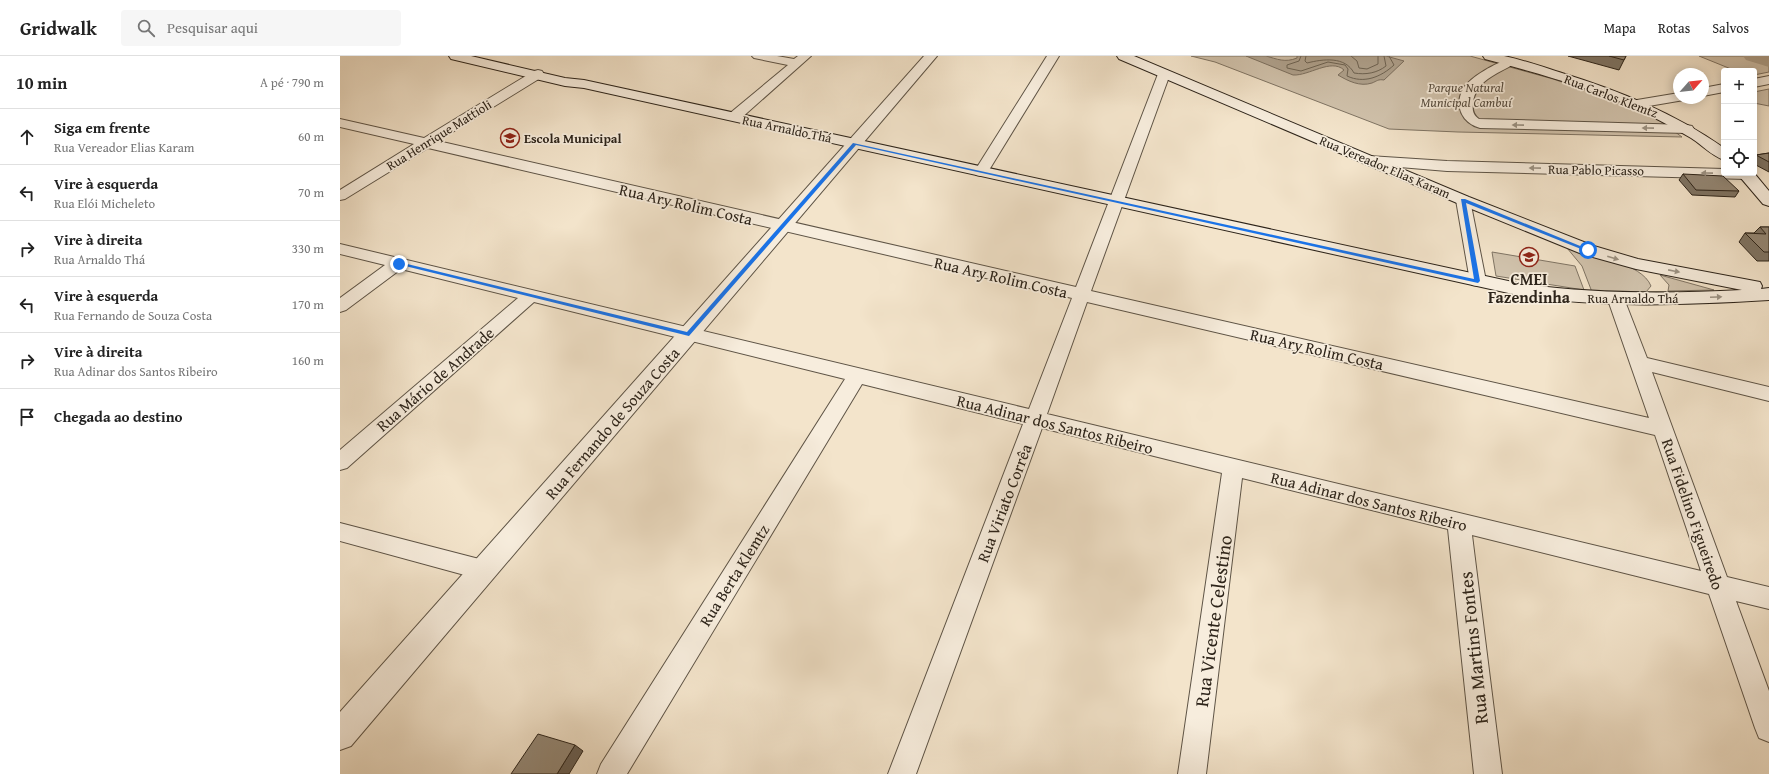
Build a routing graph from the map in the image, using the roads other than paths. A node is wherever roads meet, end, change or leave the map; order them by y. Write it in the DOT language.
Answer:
graph roads {
  1 [pos="456,56"];
  2 [pos="758,56"];
  3 [pos="931,56"];
  4 [pos="1053,56"];
  5 [pos="1123,56"];
  6 [pos="1489,56"];
  7 [pos="800,60"];
  8 [pos="1510,62"];
  9 [pos="538,74"];
  10 [pos="1164,74"];
  11 [pos="1769,80"];
  12 [pos="1757,82"];
  13 [pos="1721,89"];
  14 [pos="1709,91"];
  15 [pos="1673,98"];
  16 [pos="1637,104"];
  17 [pos="734,117"];
  18 [pos="340,123"];
  19 [pos="1687,129"];
  20 [pos="425,144"];
  21 [pos="854,144"];
  22 [pos="1721,153"];
  23 [pos="1369,161"];
  24 [pos="1447,166"];
  25 [pos="981,172"];
  26 [pos="1721,172"];
  27 [pos="1748,176"];
  28 [pos="1749,176"];
  29 [pos="1423,184"];
  30 [pos="1769,192"];
  31 [pos="340,196"];
  32 [pos="1463,200"];
  33 [pos="1769,201"];
  34 [pos="1116,202"];
  35 [pos="783,226"];
  36 [pos="340,249"];
  37 [pos="399,264"];
  38 [pos="1636,264"];
  39 [pos="1478,281"];
  40 [pos="1769,290"];
  41 [pos="1769,294"];
  42 [pos="1081,295"];
  43 [pos="531,296"];
  44 [pos="1617,300"];
  45 [pos="1649,300"];
  46 [pos="340,306"];
  47 [pos="689,334"];
  48 [pos="1640,363"];
  49 [pos="858,375"];
  50 [pos="1769,394"];
  51 [pos="1036,419"];
  52 [pos="1663,429"];
  53 [pos="340,462"];
  54 [pos="1233,467"];
  55 [pos="1459,522"];
  56 [pos="340,532"];
  57 [pos="483,570"];
  58 [pos="1719,586"];
  59 [pos="1769,598"];
  60 [pos="1769,728"];
  61 [pos="340,735"];
  62 [pos="611,774"];
  63 [pos="902,774"];
  64 [pos="1192,774"];
  65 [pos="1488,774"];
  1 -- 9 [label="main road, Rua Arnaldo Thá"];
  2 -- 7 [label="street"];
  3 -- 21 [label="main road, Rua Fernando de Souza Costa"];
  4 -- 25 [label="street"];
  5 -- 10 [label="main road, Rua Vereador Elias Karam"];
  6 -- 8 [label="main road, Rua Carlos Klemtz"];
  7 -- 17 [label="street"];
  8 -- 16 [label="main road, Rua Carlos Klemtz"];
  19 -- 8 [label="street, one-way"];
  9 -- 17 [label="main road, Rua Arnaldo Thá"];
  9 -- 20 [label="street, Rua Henrique Mattioli"];
  10 -- 23 [label="main road, Rua Vereador Elias Karam"];
  10 -- 34 [label="street, Rua Viriato Corrêa"];
  11 -- 12 [label="main road"];
  13 -- 14 [label="main road"];
  15 -- 16 [label="main road"];
  16 -- 19 [label="main road, Rua Carlos Klemtz"];
  17 -- 21 [label="main road, Rua Arnaldo Thá"];
  18 -- 20 [label="street, Rua Ary Rolim Costa"];
  19 -- 22 [label="main road, Rua Carlos Klemtz"];
  20 -- 31 [label="street, Rua Henrique Mattioli"];
  20 -- 35 [label="street, Rua Ary Rolim Costa"];
  21 -- 25 [label="main road, Rua Arnaldo Thá"];
  21 -- 35 [label="main road, Rua Fernando de Souza Costa"];
  23 -- 24 [label="main road, Rua Pablo Picasso"];
  23 -- 29 [label="main road, Rua Vereador Elias Karam"];
  26 -- 24 [label="main road, Rua Pablo Picasso, one-way"];
  24 -- 29 [label="main road, Rua Pablo Picasso"];
  25 -- 34 [label="main road, Rua Arnaldo Thá"];
  27 -- 33 [label="main road"];
  28 -- 30 [label="main road"];
  29 -- 32 [label="main road, Rua Vereador Elias Karam"];
  32 -- 38 [label="main road, Rua Vereador Elias Karam, one-way"];
  32 -- 39 [label="street"];
  34 -- 39 [label="main road, Rua Arnaldo Thá"];
  34 -- 42 [label="street, Rua Viriato Corrêa"];
  35 -- 42 [label="street, Rua Ary Rolim Costa"];
  35 -- 47 [label="main road, Rua Fernando de Souza Costa"];
  36 -- 37 [label="street, Rua Adinar dos Santos Ribeiro"];
  37 -- 43 [label="street, Rua Adinar dos Santos Ribeiro"];
  37 -- 46 [label="street"];
  38 -- 40 [label="main road, Rua Vereador Elias Karam, one-way"];
  38 -- 45 [label="main road"];
  39 -- 44 [label="main road, Rua Arnaldo Thá"];
  45 -- 41 [label="main road, Rua Arnaldo Thá, one-way"];
  42 -- 51 [label="street, Rua Viriato Corrêa"];
  42 -- 52 [label="street, Rua Ary Rolim Costa"];
  43 -- 47 [label="street, Rua Adinar dos Santos Ribeiro"];
  43 -- 53 [label="street, Rua Mário de Andrade"];
  44 -- 45 [label="main road, Rua Arnaldo Thá"];
  44 -- 48 [label="street, Rua Fidelino Figueiredo"];
  47 -- 49 [label="street, Rua Adinar dos Santos Ribeiro"];
  47 -- 57 [label="main road, Rua Fernando de Souza Costa"];
  48 -- 50 [label="street"];
  48 -- 52 [label="street, Rua Fidelino Figueiredo"];
  49 -- 51 [label="street, Rua Adinar dos Santos Ribeiro"];
  49 -- 62 [label="street, Rua Berta Klemtz"];
  51 -- 54 [label="street, Rua Adinar dos Santos Ribeiro"];
  51 -- 63 [label="street, Rua Viriato Corrêa"];
  52 -- 58 [label="street, Rua Fidelino Figueiredo"];
  54 -- 55 [label="street, Rua Adinar dos Santos Ribeiro"];
  54 -- 64 [label="street, Rua Vicente Celestino"];
  55 -- 58 [label="street, Rua Adinar dos Santos Ribeiro"];
  55 -- 65 [label="street, Rua Martins Fontes"];
  56 -- 57 [label="street"];
  57 -- 61 [label="main road, Rua Fernando de Souza Costa"];
  58 -- 59 [label="street, Rua Adinar dos Santos Ribeiro"];
  58 -- 60 [label="street, Rua Fidelino Figueiredo"];
}
